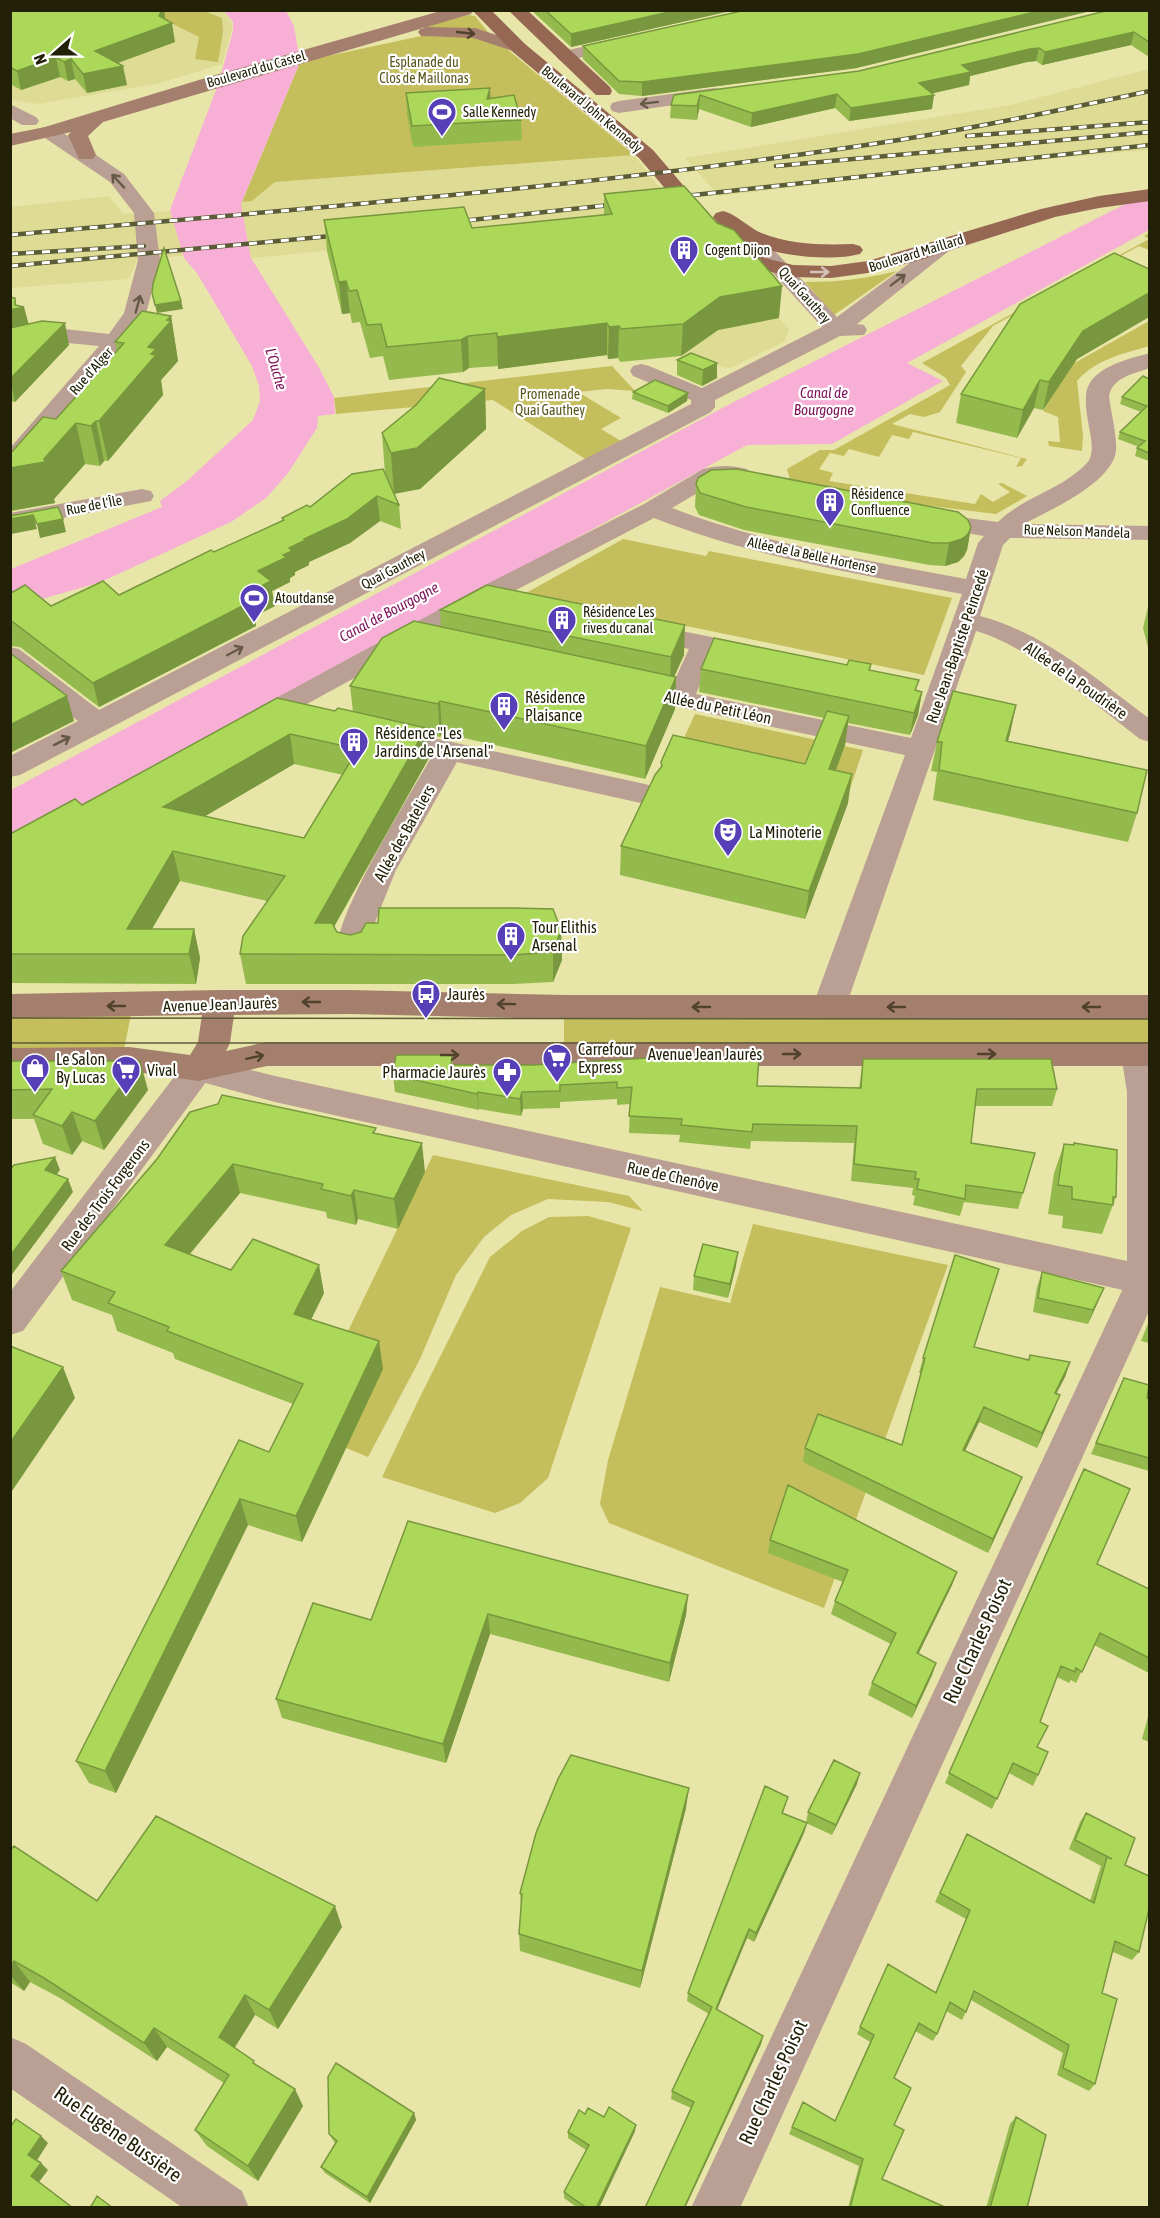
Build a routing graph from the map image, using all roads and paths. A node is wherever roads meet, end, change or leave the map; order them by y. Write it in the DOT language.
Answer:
graph roads {
  1 [pos="427,10"];
  2 [pos="465,10"];
  3 [pos="480,10"];
  4 [pos="490,10"];
  5 [pos="516,10"];
  6 [pos="646,38"];
  7 [pos="366,39"];
  8 [pos="519,48"];
  9 [pos="298,53"];
  10 [pos="565,56"];
  11 [pos="220,75"];
  12 [pos="732,92"];
  13 [pos="619,107"];
  14 [pos="10,110"];
  15 [pos="98,117"];
  16 [pos="16,126"];
  17 [pos="50,132"];
  18 [pos="10,140"];
  19 [pos="87,155"];
  20 [pos="1149,183"];
  21 [pos="1149,195"];
  22 [pos="706,211"];
  23 [pos="1009,216"];
  24 [pos="749,235"];
  25 [pos="949,243"];
  26 [pos="756,262"];
  27 [pos="781,269"];
  28 [pos="810,324"];
  29 [pos="863,330"];
  30 [pos="117,341"];
  31 [pos="13,345"];
  32 [pos="1149,360"];
  33 [pos="641,371"];
  34 [pos="703,397"];
  35 [pos="10,463"];
  36 [pos="759,483"];
  37 [pos="142,496"];
  38 [pos="652,509"];
  39 [pos="901,515"];
  40 [pos="10,521"];
  41 [pos="1005,528"];
  42 [pos="1149,533"];
  43 [pos="976,589"];
  44 [pos="488,594"];
  45 [pos="520,606"];
  46 [pos="966,620"];
  47 [pos="623,627"];
  48 [pos="412,636"];
  49 [pos="704,644"];
  50 [pos="442,650"];
  51 [pos="10,655"];
  52 [pos="784,659"];
  53 [pos="612,685"];
  54 [pos="680,699"];
  55 [pos="98,723"];
  56 [pos="361,731"];
  57 [pos="234,733"];
  58 [pos="1149,734"];
  59 [pos="921,749"];
  60 [pos="450,751"];
  61 [pos="10,768"];
  62 [pos="645,794"];
  63 [pos="353,951"];
  64 [pos="220,1002"];
  65 [pos="10,1006"];
  66 [pos="832,1007"];
  67 [pos="1149,1007"];
  68 [pos="1143,1054"];
  69 [pos="10,1060"];
  70 [pos="198,1069"];
  71 [pos="1147,1280"];
  72 [pos="10,1320"];
  73 [pos="10,2060"];
  74 [pos="225,2208"];
  75 [pos="715,2208"];
  1 -- 9 [label="main road, Boulevard du Castel"];
  2 -- 7 [label="main road, Boulevard du Castel"];
  3 -- 8 [label="main road, Boulevard John Kennedy"];
  4 -- 10 [label="main road"];
  5 -- 10 [label="main road, Boulevard John Kennedy"];
  6 -- 10 [label="street"];
  7 -- 8 [label="main road, one-way"];
  7 -- 9 [label="main road, Boulevard du Castel"];
  8 -- 22 [label="main road, Boulevard John Kennedy"];
  9 -- 11 [label="main road, Boulevard du Castel"];
  10 -- 13 [label="main road, Boulevard John Kennedy"];
  11 -- 15 [label="main road, Boulevard du Castel"];
  11 -- 16 [label="main road, Boulevard du Castel"];
  12 -- 13 [label="street, one-way"];
  13 -- 22 [label="main road, Boulevard John Kennedy"];
  14 -- 16 [label="street"];
  15 -- 17 [label="main road, Boulevard du Castel"];
  15 -- 19 [label="main road"];
  16 -- 17 [label="main road"];
  17 -- 18 [label="main road, Boulevard du Castel"];
  17 -- 19 [label="street, Rue d'Alger"];
  30 -- 19 [label="street, Rue d'Alger, one-way"];
  20 -- 23 [label="main road, Boulevard Maillard"];
  21 -- 23 [label="main road, Boulevard Maillard"];
  22 -- 24 [label="main road, Boulevard Maillard"];
  22 -- 26 [label="main road, Boulevard Maillard"];
  23 -- 24 [label="main road, Boulevard Maillard"];
  23 -- 25 [label="main road, Boulevard Maillard"];
  24 -- 27 [label="street, Quai Gauthey"];
  27 -- 25 [label="main road, Boulevard Maillard, one-way"];
  28 -- 25 [label="street, Quai Gauthey, one-way"];
  26 -- 27 [label="main road, Boulevard Maillard"];
  26 -- 28 [label="street, Quai Gauthey"];
  27 -- 28 [label="street, Quai Gauthey"];
  28 -- 29 [label="street, Quai Gauthey"];
  28 -- 34 [label="street, Quai Gauthey"];
  30 -- 31 [label="street"];
  30 -- 35 [label="street, Rue d'Alger"];
  32 -- 41 [label="street, Rue Jean-Baptiste Peincedé"];
  33 -- 34 [label="street"];
  55 -- 34 [label="street, Quai Gauthey, one-way"];
  36 -- 38 [label="street"];
  37 -- 40 [label="street, Rue de l'Île"];
  38 -- 43 [label="street, Allée de la Belle Hortense"];
  38 -- 44 [label="street"];
  39 -- 41 [label="street, Rue Nelson Mandela"];
  41 -- 42 [label="street, Rue Nelson Mandela"];
  41 -- 43 [label="street, Rue Jean-Baptiste Peincedé"];
  43 -- 46 [label="street, Rue Jean-Baptiste Peincedé"];
  44 -- 45 [label="street"];
  44 -- 48 [label="street"];
  46 -- 58 [label="street, Allée de la Poudrière"];
  46 -- 59 [label="street, Rue Jean-Baptiste Peincedé"];
  47 -- 49 [label="street"];
  48 -- 50 [label="street"];
  48 -- 57 [label="street"];
  49 -- 52 [label="street"];
  49 -- 54 [label="street"];
  51 -- 55 [label="street"];
  53 -- 54 [label="street, Allée du Petit Léon"];
  54 -- 59 [label="street, Allée du Petit Léon"];
  61 -- 55 [label="street, Quai Gauthey, one-way"];
  56 -- 60 [label="street"];
  59 -- 66 [label="street, Rue Jean-Baptiste Peincedé"];
  60 -- 62 [label="street"];
  60 -- 63 [label="street, Allée des Bateliers"];
  64 -- 65 [label="main road, Avenue Jean Jaurès, one-way"];
  66 -- 64 [label="main road, Avenue Jean Jaurès, one-way"];
  64 -- 70 [label="main road"];
  67 -- 66 [label="main road, Avenue Jean Jaurès, one-way"];
  70 -- 68 [label="main road, Avenue Jean Jaurès, one-way"];
  68 -- 71 [label="street, Rue Charles Poisot"];
  69 -- 70 [label="main road, Avenue Jean Jaurès"];
  70 -- 71 [label="street, Rue de Chenôve"];
  70 -- 72 [label="street, Rue des Trois Forgerons"];
  71 -- 75 [label="street, Rue Charles Poisot"];
  73 -- 74 [label="street, Rue Eugène Bussière"];
}
